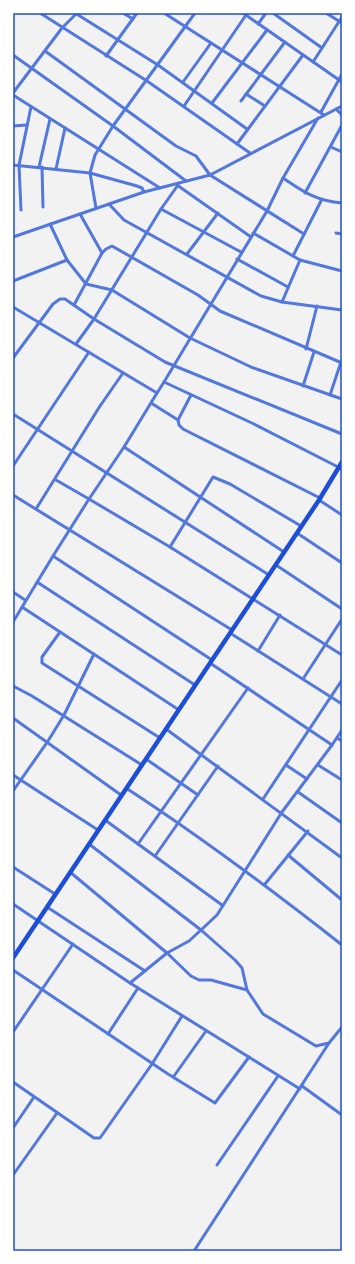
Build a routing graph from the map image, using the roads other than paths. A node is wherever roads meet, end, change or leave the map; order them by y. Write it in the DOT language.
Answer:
graph roads {
  1 [pos="40,13"];
  2 [pos="76,13"];
  3 [pos="123,13"];
  4 [pos="137,13"];
  5 [pos="164,13"];
  6 [pos="194,13"];
  7 [pos="266,13"];
  8 [pos="273,13"];
  9 [pos="326,13"];
  10 [pos="245,14"];
  11 [pos="342,17"];
  12 [pos="133,19"];
  13 [pos="341,22"];
  14 [pos="258,24"];
  15 [pos="184,26"];
  16 [pos="62,28"];
  17 [pos="267,30"];
  18 [pos="118,40"];
  19 [pos="286,42"];
  20 [pos="211,43"];
  21 [pos="322,48"];
  22 [pos="222,50"];
  23 [pos="45,51"];
  24 [pos="13,55"];
  25 [pos="303,55"];
  26 [pos="106,56"];
  27 [pos="242,62"];
  28 [pos="313,62"];
  29 [pos="158,65"];
  30 [pos="32,69"];
  31 [pos="342,74"];
  32 [pos="261,75"];
  33 [pos="147,81"];
  34 [pos="341,81"];
  35 [pos="182,82"];
  36 [pos="281,86"];
  37 [pos="194,90"];
  38 [pos="13,94"];
  39 [pos="246,94"];
  40 [pos="241,101"];
  41 [pos="212,103"];
  42 [pos="184,106"];
  43 [pos="265,106"];
  44 [pos="342,106"];
  45 [pos="31,107"];
  46 [pos="126,109"];
  47 [pos="336,109"];
  48 [pos="322,114"];
  49 [pos="342,115"];
  50 [pos="318,118"];
  51 [pos="50,119"];
  52 [pos="27,125"];
  53 [pos="342,125"];
  54 [pos="13,126"];
  55 [pos="113,126"];
  56 [pos="65,128"];
  57 [pos="247,129"];
  58 [pos="236,144"];
  59 [pos="331,147"];
  60 [pos="98,149"];
  61 [pos="342,152"];
  62 [pos="250,153"];
  63 [pos="13,165"];
  64 [pos="19,166"];
  65 [pos="40,167"];
  66 [pos="56,169"];
  67 [pos="90,173"];
  68 [pos="210,174"];
  69 [pos="283,178"];
  70 [pos="186,181"];
  71 [pos="177,184"];
  72 [pos="160,188"];
  73 [pos="144,192"];
  74 [pos="305,193"];
  75 [pos="321,201"];
  76 [pos="342,203"];
  77 [pos="109,204"];
  78 [pos="42,207"];
  79 [pos="96,208"];
  80 [pos="161,209"];
  81 [pos="21,210"];
  82 [pos="267,211"];
  83 [pos="218,213"];
  84 [pos="80,214"];
  85 [pos="50,224"];
  86 [pos="148,232"];
  87 [pos="204,232"];
  88 [pos="253,233"];
  89 [pos="336,233"];
  90 [pos="304,234"];
  91 [pos="342,234"];
  92 [pos="13,237"];
  93 [pos="251,237"];
  94 [pos="241,252"];
  95 [pos="102,253"];
  96 [pos="187,254"];
  97 [pos="293,256"];
  98 [pos="132,258"];
  99 [pos="237,259"];
  100 [pos="67,260"];
  101 [pos="300,260"];
  102 [pos="342,271"];
  103 [pos="226,278"];
  104 [pos="13,281"];
  105 [pos="86,284"];
  106 [pos="288,287"];
  107 [pos="112,290"];
  108 [pos="282,302"];
  109 [pos="211,303"];
  110 [pos="74,305"];
  111 [pos="317,306"];
  112 [pos="13,307"];
  113 [pos="342,310"];
  114 [pos="94,319"];
  115 [pos="40,322"];
  116 [pos="190,338"];
  117 [pos="76,344"];
  118 [pos="306,348"];
  119 [pos="89,352"];
  120 [pos="314,352"];
  121 [pos="13,358"];
  122 [pos="341,362"];
  123 [pos="175,366"];
  124 [pos="123,373"];
  125 [pos="164,382"];
  126 [pos="303,386"];
  127 [pos="157,393"];
  128 [pos="191,395"];
  129 [pos="330,395"];
  130 [pos="342,399"];
  131 [pos="151,403"];
  132 [pos="13,414"];
  133 [pos="178,420"];
  134 [pos="38,429"];
  135 [pos="342,434"];
  136 [pos="124,447"];
  137 [pos="73,452"];
  138 [pos="342,462"];
  139 [pos="13,466"];
  140 [pos="341,468"];
  141 [pos="107,473"];
  142 [pos="56,480"];
  143 [pos="13,495"];
  144 [pos="200,498"];
  145 [pos="89,499"];
  146 [pos="320,499"];
  147 [pos="36,509"];
  148 [pos="342,515"];
  149 [pos="185,522"];
  150 [pos="302,526"];
  151 [pos="70,529"];
  152 [pos="297,533"];
  153 [pos="170,547"];
  154 [pos="284,552"];
  155 [pos="53,556"];
  156 [pos="342,563"];
  157 [pos="276,565"];
  158 [pos="269,575"];
  159 [pos="37,582"];
  160 [pos="13,592"];
  161 [pos="253,598"];
  162 [pos="25,600"];
  163 [pos="22,607"];
  164 [pos="342,609"];
  165 [pos="280,616"];
  166 [pos="342,618"];
  167 [pos="13,622"];
  168 [pos="231,631"];
  169 [pos="60,632"];
  170 [pos="326,644"];
  171 [pos="258,651"];
  172 [pos="94,654"];
  173 [pos="342,655"];
  174 [pos="211,661"];
  175 [pos="303,680"];
  176 [pos="342,680"];
  177 [pos="13,686"];
  178 [pos="78,686"];
  179 [pos="195,686"];
  180 [pos="248,688"];
  181 [pos="332,697"];
  182 [pos="342,704"];
  183 [pos="178,710"];
  184 [pos="64,715"];
  185 [pos="13,718"];
  186 [pos="166,729"];
  187 [pos="342,730"];
  188 [pos="309,731"];
  189 [pos="160,738"];
  190 [pos="336,738"];
  191 [pos="48,741"];
  192 [pos="342,742"];
  193 [pos="332,745"];
  194 [pos="201,754"];
  195 [pos="146,759"];
  196 [pos="142,764"];
  197 [pos="286,765"];
  198 [pos="318,765"];
  199 [pos="218,766"];
  200 [pos="13,775"];
  201 [pos="307,779"];
  202 [pos="19,780"];
  203 [pos="342,780"];
  204 [pos="180,782"];
  205 [pos="126,788"];
  206 [pos="13,791"];
  207 [pos="298,792"];
  208 [pos="122,795"];
  209 [pos="198,795"];
  210 [pos="263,799"];
  211 [pos="161,810"];
  212 [pos="282,812"];
  213 [pos="105,820"];
  214 [pos="179,823"];
  215 [pos="342,823"];
  216 [pos="98,830"];
  217 [pos="308,831"];
  218 [pos="89,844"];
  219 [pos="138,844"];
  220 [pos="288,855"];
  221 [pos="156,856"];
  222 [pos="342,858"];
  223 [pos="13,867"];
  224 [pos="245,870"];
  225 [pos="70,872"];
  226 [pos="265,884"];
  227 [pos="56,894"];
  228 [pos="342,900"];
  229 [pos="13,904"];
  230 [pos="222,905"];
  231 [pos="47,907"];
  232 [pos="38,920"];
  233 [pos="201,930"];
  234 [pos="73,944"];
  235 [pos="342,946"];
  236 [pos="13,947"];
  237 [pos="18,951"];
  238 [pos="167,953"];
  239 [pos="13,958"];
  240 [pos="13,970"];
  241 [pos="145,971"];
  242 [pos="130,983"];
  243 [pos="138,988"];
  244 [pos="42,990"];
  245 [pos="247,990"];
  246 [pos="182,1016"];
  247 [pos="342,1027"];
  248 [pos="206,1031"];
  249 [pos="13,1032"];
  250 [pos="108,1034"];
  251 [pos="329,1043"];
  252 [pos="248,1057"];
  253 [pos="152,1064"];
  254 [pos="174,1076"];
  255 [pos="278,1076"];
  256 [pos="13,1082"];
  257 [pos="301,1088"];
  258 [pos="34,1097"];
  259 [pos="56,1113"];
  260 [pos="342,1115"];
  261 [pos="13,1128"];
  262 [pos="218,1165"];
  263 [pos="13,1175"];
  264 [pos="194,1251"];
  1 -- 16 [label="street"];
  2 -- 16 [label="street"];
  2 -- 18 [label="street"];
  3 -- 12 [label="street"];
  4 -- 12 [label="street"];
  5 -- 15 [label="street"];
  6 -- 15 [label="street"];
  7 -- 14 [label="street"];
  8 -- 21 [label="street"];
  9 -- 13 [label="street"];
  10 -- 14 [label="street"];
  10 -- 22 [label="street"];
  11 -- 13 [label="street"];
  12 -- 18 [label="street"];
  13 -- 21 [label="street"];
  14 -- 17 [label="street"];
  15 -- 20 [label="street"];
  15 -- 29 [label="street"];
  16 -- 23 [label="street"];
  16 -- 26 [label="street"];
  17 -- 19 [label="street"];
  17 -- 27 [label="street"];
  18 -- 26 [label="street"];
  18 -- 29 [label="street"];
  19 -- 25 [label="street"];
  19 -- 32 [label="street"];
  20 -- 22 [label="street"];
  20 -- 35 [label="street"];
  21 -- 28 [label="street"];
  22 -- 27 [label="street"];
  22 -- 37 [label="street"];
  23 -- 30 [label="street"];
  23 -- 46 [label="street"];
  24 -- 30 [label="street"];
  25 -- 28 [label="street"];
  25 -- 36 [label="street"];
  26 -- 33 [label="street"];
  27 -- 32 [label="street"];
  27 -- 41 [label="street"];
  28 -- 34 [label="street"];
  29 -- 33 [label="street"];
  29 -- 35 [label="street"];
  30 -- 38 [label="street"];
  30 -- 55 [label="street"];
  31 -- 34 [label="street"];
  32 -- 36 [label="street"];
  32 -- 39 [label="street"];
  33 -- 42 [label="street"];
  33 -- 46 [label="street"];
  34 -- 48 [label="street"];
  35 -- 37 [label="street"];
  36 -- 43 [label="street"];
  36 -- 48 [label="street"];
  37 -- 41 [label="street"];
  37 -- 42 [label="street"];
  38 -- 45 [label="street"];
  39 -- 40 [label="street"];
  39 -- 43 [label="street"];
  41 -- 57 [label="street"];
  42 -- 58 [label="street"];
  43 -- 57 [label="street"];
  44 -- 47 [label="street"];
  45 -- 51 [label="street"];
  45 -- 52 [label="street"];
  46 -- 55 [label="street"];
  46 -- 68 [label="street"];
  47 -- 48 [label="street"];
  47 -- 49 [label="street"];
  48 -- 50 [label="street"];
  50 -- 62 [label="street"];
  50 -- 69 [label="street"];
  51 -- 56 [label="street"];
  51 -- 65 [label="street"];
  52 -- 54 [label="street"];
  52 -- 64 [label="street"];
  53 -- 59 [label="street"];
  55 -- 60 [label="street"];
  55 -- 70 [label="street"];
  56 -- 60 [label="street"];
  56 -- 66 [label="street"];
  57 -- 58 [label="street"];
  58 -- 62 [label="street"];
  59 -- 61 [label="street"];
  59 -- 74 [label="street"];
  60 -- 67 [label="street"];
  60 -- 72 [label="street"];
  62 -- 68 [label="street"];
  63 -- 64 [label="street"];
  64 -- 65 [label="street"];
  64 -- 81 [label="street"];
  65 -- 66 [label="street"];
  65 -- 78 [label="street"];
  66 -- 67 [label="street"];
  67 -- 73 [label="street"];
  67 -- 79 [label="street"];
  68 -- 70 [label="street"];
  68 -- 82 [label="street"];
  69 -- 74 [label="street"];
  69 -- 82 [label="street"];
  70 -- 71 [label="street"];
  71 -- 72 [label="street"];
  71 -- 80 [label="street"];
  71 -- 83 [label="street"];
  72 -- 73 [label="street"];
  73 -- 77 [label="street"];
  74 -- 75 [label="street"];
  75 -- 76 [label="street"];
  75 -- 90 [label="street"];
  77 -- 79 [label="street"];
  77 -- 86 [label="street"];
  79 -- 84 [label="street"];
  80 -- 86 [label="street"];
  80 -- 87 [label="street"];
  82 -- 88 [label="street"];
  82 -- 90 [label="street"];
  83 -- 87 [label="street"];
  83 -- 93 [label="street"];
  84 -- 85 [label="street"];
  84 -- 95 [label="street"];
  85 -- 92 [label="street"];
  85 -- 100 [label="street"];
  86 -- 96 [label="street"];
  86 -- 98 [label="street"];
  87 -- 94 [label="street"];
  87 -- 96 [label="street"];
  88 -- 93 [label="street"];
  88 -- 97 [label="street"];
  89 -- 91 [label="street"];
  90 -- 97 [label="street"];
  93 -- 94 [label="street"];
  94 -- 99 [label="street"];
  95 -- 98 [label="street"];
  95 -- 105 [label="street"];
  96 -- 103 [label="street"];
  97 -- 101 [label="street"];
  98 -- 107 [label="street"];
  98 -- 109 [label="street"];
  99 -- 103 [label="street"];
  99 -- 106 [label="street"];
  100 -- 104 [label="street"];
  100 -- 105 [label="street"];
  101 -- 102 [label="street"];
  101 -- 106 [label="street"];
  103 -- 108 [label="street"];
  103 -- 109 [label="street"];
  105 -- 107 [label="street"];
  105 -- 110 [label="street"];
  106 -- 108 [label="street"];
  107 -- 114 [label="street"];
  107 -- 116 [label="street"];
  108 -- 111 [label="street"];
  109 -- 116 [label="street"];
  109 -- 118 [label="street"];
  110 -- 114 [label="street"];
  110 -- 115 [label="street"];
  111 -- 113 [label="street"];
  111 -- 118 [label="street"];
  112 -- 115 [label="street"];
  114 -- 117 [label="street"];
  114 -- 123 [label="street"];
  115 -- 117 [label="street"];
  115 -- 121 [label="street"];
  116 -- 123 [label="street"];
  116 -- 126 [label="street"];
  117 -- 119 [label="street"];
  118 -- 120 [label="street"];
  119 -- 124 [label="street"];
  119 -- 134 [label="street"];
  120 -- 122 [label="street"];
  120 -- 126 [label="street"];
  122 -- 129 [label="street"];
  123 -- 125 [label="street"];
  123 -- 135 [label="street"];
  124 -- 127 [label="street"];
  124 -- 137 [label="street"];
  125 -- 127 [label="street"];
  125 -- 128 [label="street"];
  126 -- 129 [label="street"];
  127 -- 131 [label="street"];
  128 -- 133 [label="street"];
  128 -- 140 [label="street"];
  129 -- 130 [label="street"];
  131 -- 133 [label="street"];
  131 -- 136 [label="street"];
  132 -- 134 [label="street"];
  133 -- 146 [label="street"];
  134 -- 137 [label="street"];
  134 -- 139 [label="street"];
  136 -- 141 [label="street"];
  136 -- 144 [label="street"];
  137 -- 141 [label="street"];
  137 -- 142 [label="street"];
  138 -- 140 [label="main road"];
  140 -- 146 [label="main road"];
  141 -- 145 [label="street"];
  141 -- 149 [label="street"];
  142 -- 145 [label="street"];
  142 -- 147 [label="street"];
  143 -- 147 [label="street"];
  144 -- 149 [label="street"];
  144 -- 150 [label="street"];
  144 -- 154 [label="street"];
  145 -- 151 [label="street"];
  145 -- 153 [label="street"];
  146 -- 148 [label="street"];
  146 -- 150 [label="main road"];
  147 -- 151 [label="street"];
  149 -- 153 [label="street"];
  149 -- 158 [label="street"];
  150 -- 152 [label="main road"];
  151 -- 155 [label="street"];
  151 -- 168 [label="street"];
  152 -- 154 [label="main road"];
  152 -- 156 [label="street"];
  153 -- 161 [label="street"];
  154 -- 157 [label="main road"];
  155 -- 159 [label="street"];
  155 -- 174 [label="street"];
  157 -- 158 [label="main road"];
  157 -- 164 [label="street"];
  158 -- 161 [label="main road"];
  159 -- 162 [label="street"];
  159 -- 179 [label="street"];
  160 -- 162 [label="street"];
  161 -- 165 [label="street"];
  161 -- 168 [label="main road"];
  162 -- 163 [label="street"];
  163 -- 167 [label="street"];
  163 -- 169 [label="street"];
  165 -- 170 [label="street"];
  165 -- 171 [label="street"];
  166 -- 170 [label="street"];
  168 -- 171 [label="street"];
  168 -- 174 [label="main road"];
  169 -- 172 [label="street"];
  169 -- 178 [label="street"];
  170 -- 173 [label="street"];
  170 -- 175 [label="street"];
  171 -- 175 [label="street"];
  172 -- 178 [label="street"];
  172 -- 183 [label="street"];
  174 -- 179 [label="main road"];
  174 -- 180 [label="street"];
  175 -- 181 [label="street"];
  176 -- 181 [label="street"];
  177 -- 184 [label="street"];
  178 -- 184 [label="street"];
  178 -- 189 [label="street"];
  179 -- 183 [label="main road"];
  180 -- 188 [label="street"];
  180 -- 194 [label="street"];
  181 -- 182 [label="street"];
  181 -- 188 [label="street"];
  183 -- 186 [label="main road"];
  184 -- 191 [label="street"];
  184 -- 196 [label="street"];
  185 -- 191 [label="street"];
  186 -- 189 [label="main road"];
  186 -- 194 [label="street"];
  187 -- 190 [label="street"];
  188 -- 193 [label="street"];
  188 -- 197 [label="street"];
  189 -- 195 [label="main road"];
  190 -- 192 [label="street"];
  190 -- 193 [label="street"];
  191 -- 202 [label="street"];
  191 -- 208 [label="street"];
  193 -- 198 [label="street"];
  194 -- 199 [label="street"];
  194 -- 204 [label="street"];
  195 -- 196 [label="main road"];
  195 -- 204 [label="street"];
  196 -- 205 [label="main road"];
  197 -- 201 [label="street"];
  197 -- 210 [label="street"];
  198 -- 201 [label="street"];
  198 -- 203 [label="street"];
  199 -- 209 [label="street"];
  199 -- 210 [label="street"];
  200 -- 202 [label="street"];
  201 -- 207 [label="street"];
  202 -- 206 [label="street"];
  202 -- 216 [label="street"];
  204 -- 209 [label="street"];
  204 -- 211 [label="street"];
  205 -- 208 [label="main road"];
  205 -- 211 [label="street"];
  207 -- 212 [label="street"];
  207 -- 215 [label="street"];
  208 -- 213 [label="main road"];
  209 -- 214 [label="street"];
  210 -- 212 [label="street"];
  211 -- 214 [label="street"];
  211 -- 219 [label="street"];
  212 -- 217 [label="street"];
  212 -- 224 [label="street"];
  213 -- 216 [label="main road"];
  213 -- 219 [label="street"];
  214 -- 221 [label="street"];
  214 -- 224 [label="street"];
  216 -- 218 [label="main road"];
  217 -- 220 [label="street"];
  217 -- 222 [label="street"];
  218 -- 225 [label="main road"];
  218 -- 233 [label="street"];
  219 -- 221 [label="street"];
  220 -- 226 [label="street"];
  220 -- 228 [label="street"];
  221 -- 230 [label="street"];
  223 -- 227 [label="street"];
  224 -- 226 [label="street"];
  224 -- 230 [label="street"];
  225 -- 227 [label="main road"];
  225 -- 238 [label="street"];
  226 -- 235 [label="street"];
  227 -- 231 [label="main road"];
  229 -- 232 [label="street"];
  230 -- 233 [label="street"];
  231 -- 232 [label="main road"];
  231 -- 241 [label="street"];
  232 -- 234 [label="street"];
  232 -- 237 [label="main road"];
  233 -- 238 [label="street"];
  233 -- 245 [label="street"];
  234 -- 242 [label="street"];
  234 -- 244 [label="street"];
  236 -- 237 [label="street"];
  237 -- 239 [label="main road"];
  238 -- 241 [label="street"];
  238 -- 245 [label="street"];
  240 -- 244 [label="street"];
  241 -- 242 [label="street"];
  242 -- 243 [label="street"];
  243 -- 246 [label="street"];
  243 -- 250 [label="street"];
  244 -- 249 [label="street"];
  244 -- 250 [label="street"];
  245 -- 251 [label="street"];
  246 -- 248 [label="street"];
  246 -- 253 [label="street"];
  247 -- 251 [label="street"];
  248 -- 252 [label="street"];
  248 -- 254 [label="street"];
  250 -- 253 [label="street"];
  251 -- 257 [label="street"];
  252 -- 254 [label="street"];
  252 -- 255 [label="street"];
  253 -- 254 [label="street"];
  253 -- 259 [label="street"];
  255 -- 257 [label="street"];
  255 -- 262 [label="street"];
  256 -- 258 [label="street"];
  257 -- 260 [label="street"];
  257 -- 264 [label="street"];
  258 -- 259 [label="street"];
  258 -- 261 [label="street"];
  259 -- 263 [label="street"];
}
